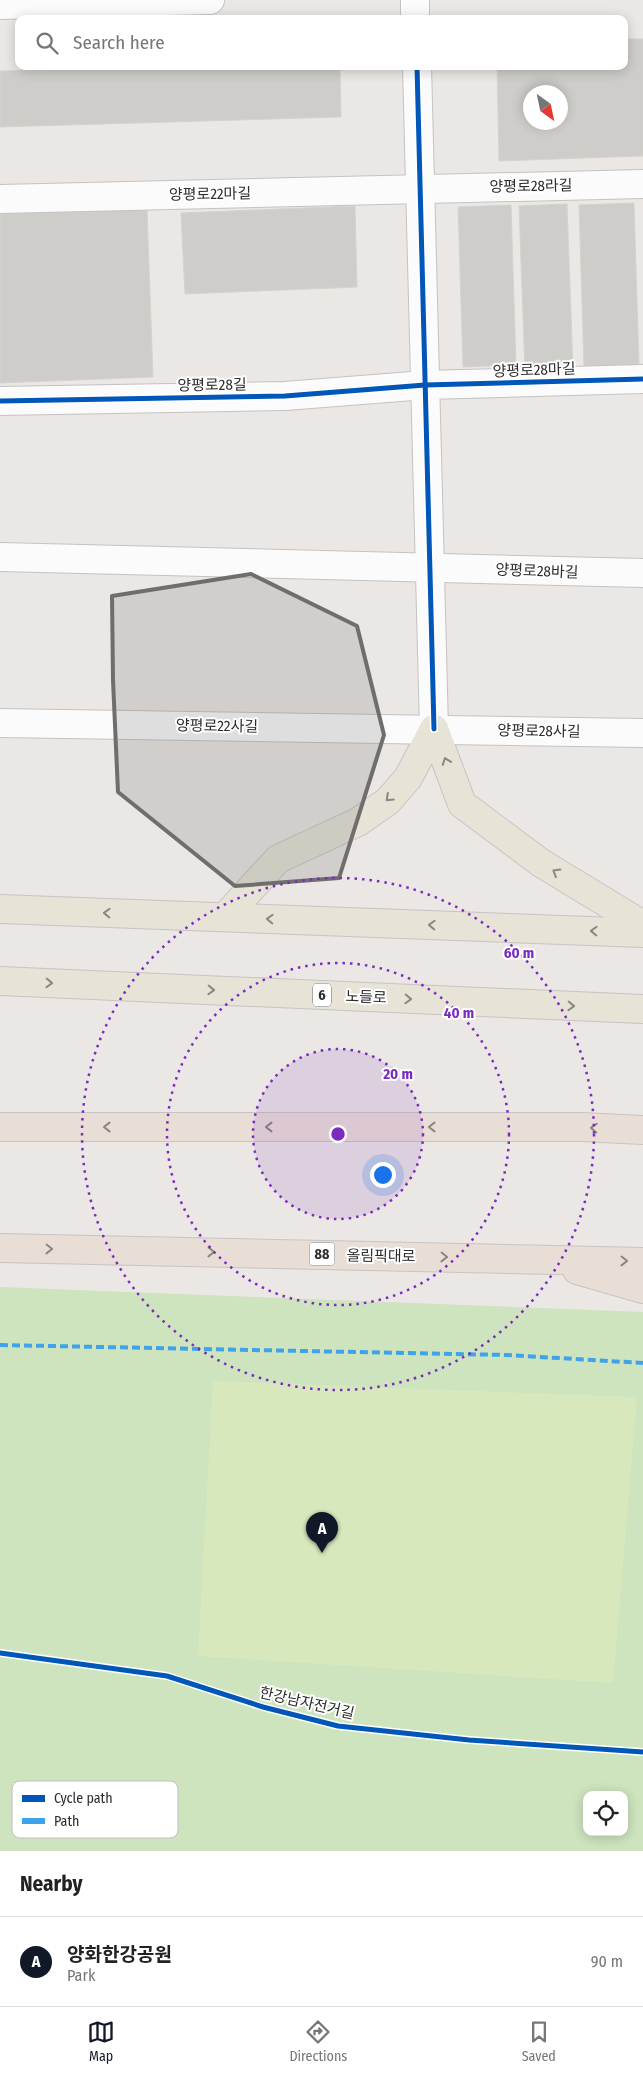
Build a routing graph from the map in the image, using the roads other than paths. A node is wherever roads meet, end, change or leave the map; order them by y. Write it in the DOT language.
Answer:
graph roads {
  1 [pos="210,0"];
  2 [pos="415,0"];
  3 [pos="0,5"];
  4 [pos="415,15"];
  5 [pos="417,70"];
  6 [pos="643,184"];
  7 [pos="420,189"];
  8 [pos="0,199"];
  9 [pos="643,379"];
  10 [pos="425,385"];
  11 [pos="0,401"];
  12 [pos="0,557"];
  13 [pos="430,568"];
  14 [pos="643,574"];
  15 [pos="0,723"];
  16 [pos="434,729"];
  17 [pos="643,733"];
  18 [pos="0,909"];
  19 [pos="225,917"];
  20 [pos="643,925"];
  21 [pos="643,932"];
  22 [pos="0,981"];
  23 [pos="643,1009"];
  24 [pos="0,1127"];
  25 [pos="643,1130"];
  26 [pos="0,1248"];
  27 [pos="542,1259"];
  28 [pos="643,1262"];
  29 [pos="643,1289"];
  1 -- 3 [label="street"];
  2 -- 4 [label="street"];
  5 -- 7 [label="street"];
  6 -- 7 [label="street, 양평로28라길"];
  7 -- 8 [label="street, 양평로22마길"];
  7 -- 10 [label="street"];
  9 -- 10 [label="street, 양평로28마길"];
  10 -- 11 [label="street, 양평로28길"];
  10 -- 13 [label="street"];
  12 -- 13 [label="street"];
  13 -- 14 [label="street, 양평로28바길"];
  13 -- 16 [label="street"];
  15 -- 16 [label="street, 양평로22사길"];
  16 -- 17 [label="street, 양평로28사길"];
  16 -- 19 [label="main road, one-way"];
  20 -- 16 [label="main road, one-way"];
  19 -- 18 [label="main road, one-way"];
  21 -- 19 [label="main road, one-way"];
  22 -- 23 [label="main road, 노들로 / 6, one-way"];
  25 -- 24 [label="highway, one-way"];
  26 -- 27 [label="highway, 올림픽대로 / 88, one-way"];
  27 -- 28 [label="highway, 올림픽대로 / 88, one-way"];
  27 -- 29 [label="highway"];
}
